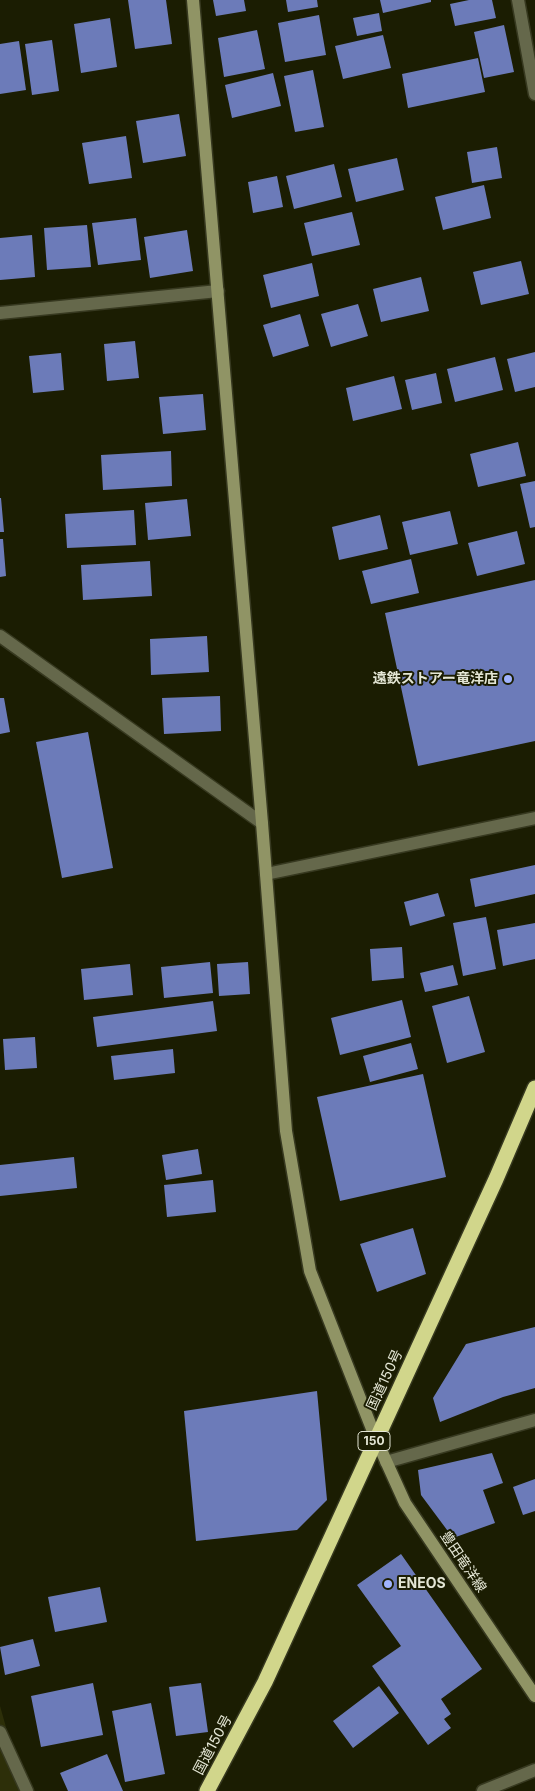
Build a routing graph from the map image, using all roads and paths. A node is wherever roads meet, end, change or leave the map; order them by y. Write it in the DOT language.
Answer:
graph roads {
  1 [pos="193,0"];
  2 [pos="518,0"];
  3 [pos="535,94"];
  4 [pos="218,291"];
  5 [pos="0,313"];
  6 [pos="0,636"];
  7 [pos="535,818"];
  8 [pos="262,823"];
  9 [pos="266,874"];
  10 [pos="535,1088"];
  11 [pos="535,1420"];
  12 [pos="376,1439"];
  13 [pos="386,1462"];
  14 [pos="535,1696"];
  15 [pos="0,1732"];
  16 [pos="535,1770"];
  17 [pos="27,1791"];
  18 [pos="206,1791"];
  19 [pos="483,1791"];
  1 -- 4 [label="street, 豊田竜洋線"];
  2 -- 3 [label="street"];
  4 -- 5 [label="street"];
  4 -- 8 [label="street, 豊田竜洋線"];
  6 -- 8 [label="street"];
  7 -- 9 [label="street"];
  8 -- 9 [label="street, 豊田竜洋線"];
  9 -- 12 [label="street, 豊田竜洋線"];
  10 -- 12 [label="highway, 国道150号 / 150"];
  11 -- 13 [label="street"];
  12 -- 13 [label="street, 豊田竜洋線"];
  12 -- 18 [label="highway, 国道150号 / 150"];
  13 -- 14 [label="street, 豊田竜洋線"];
  15 -- 17 [label="street"];
  16 -- 19 [label="street"];
}
